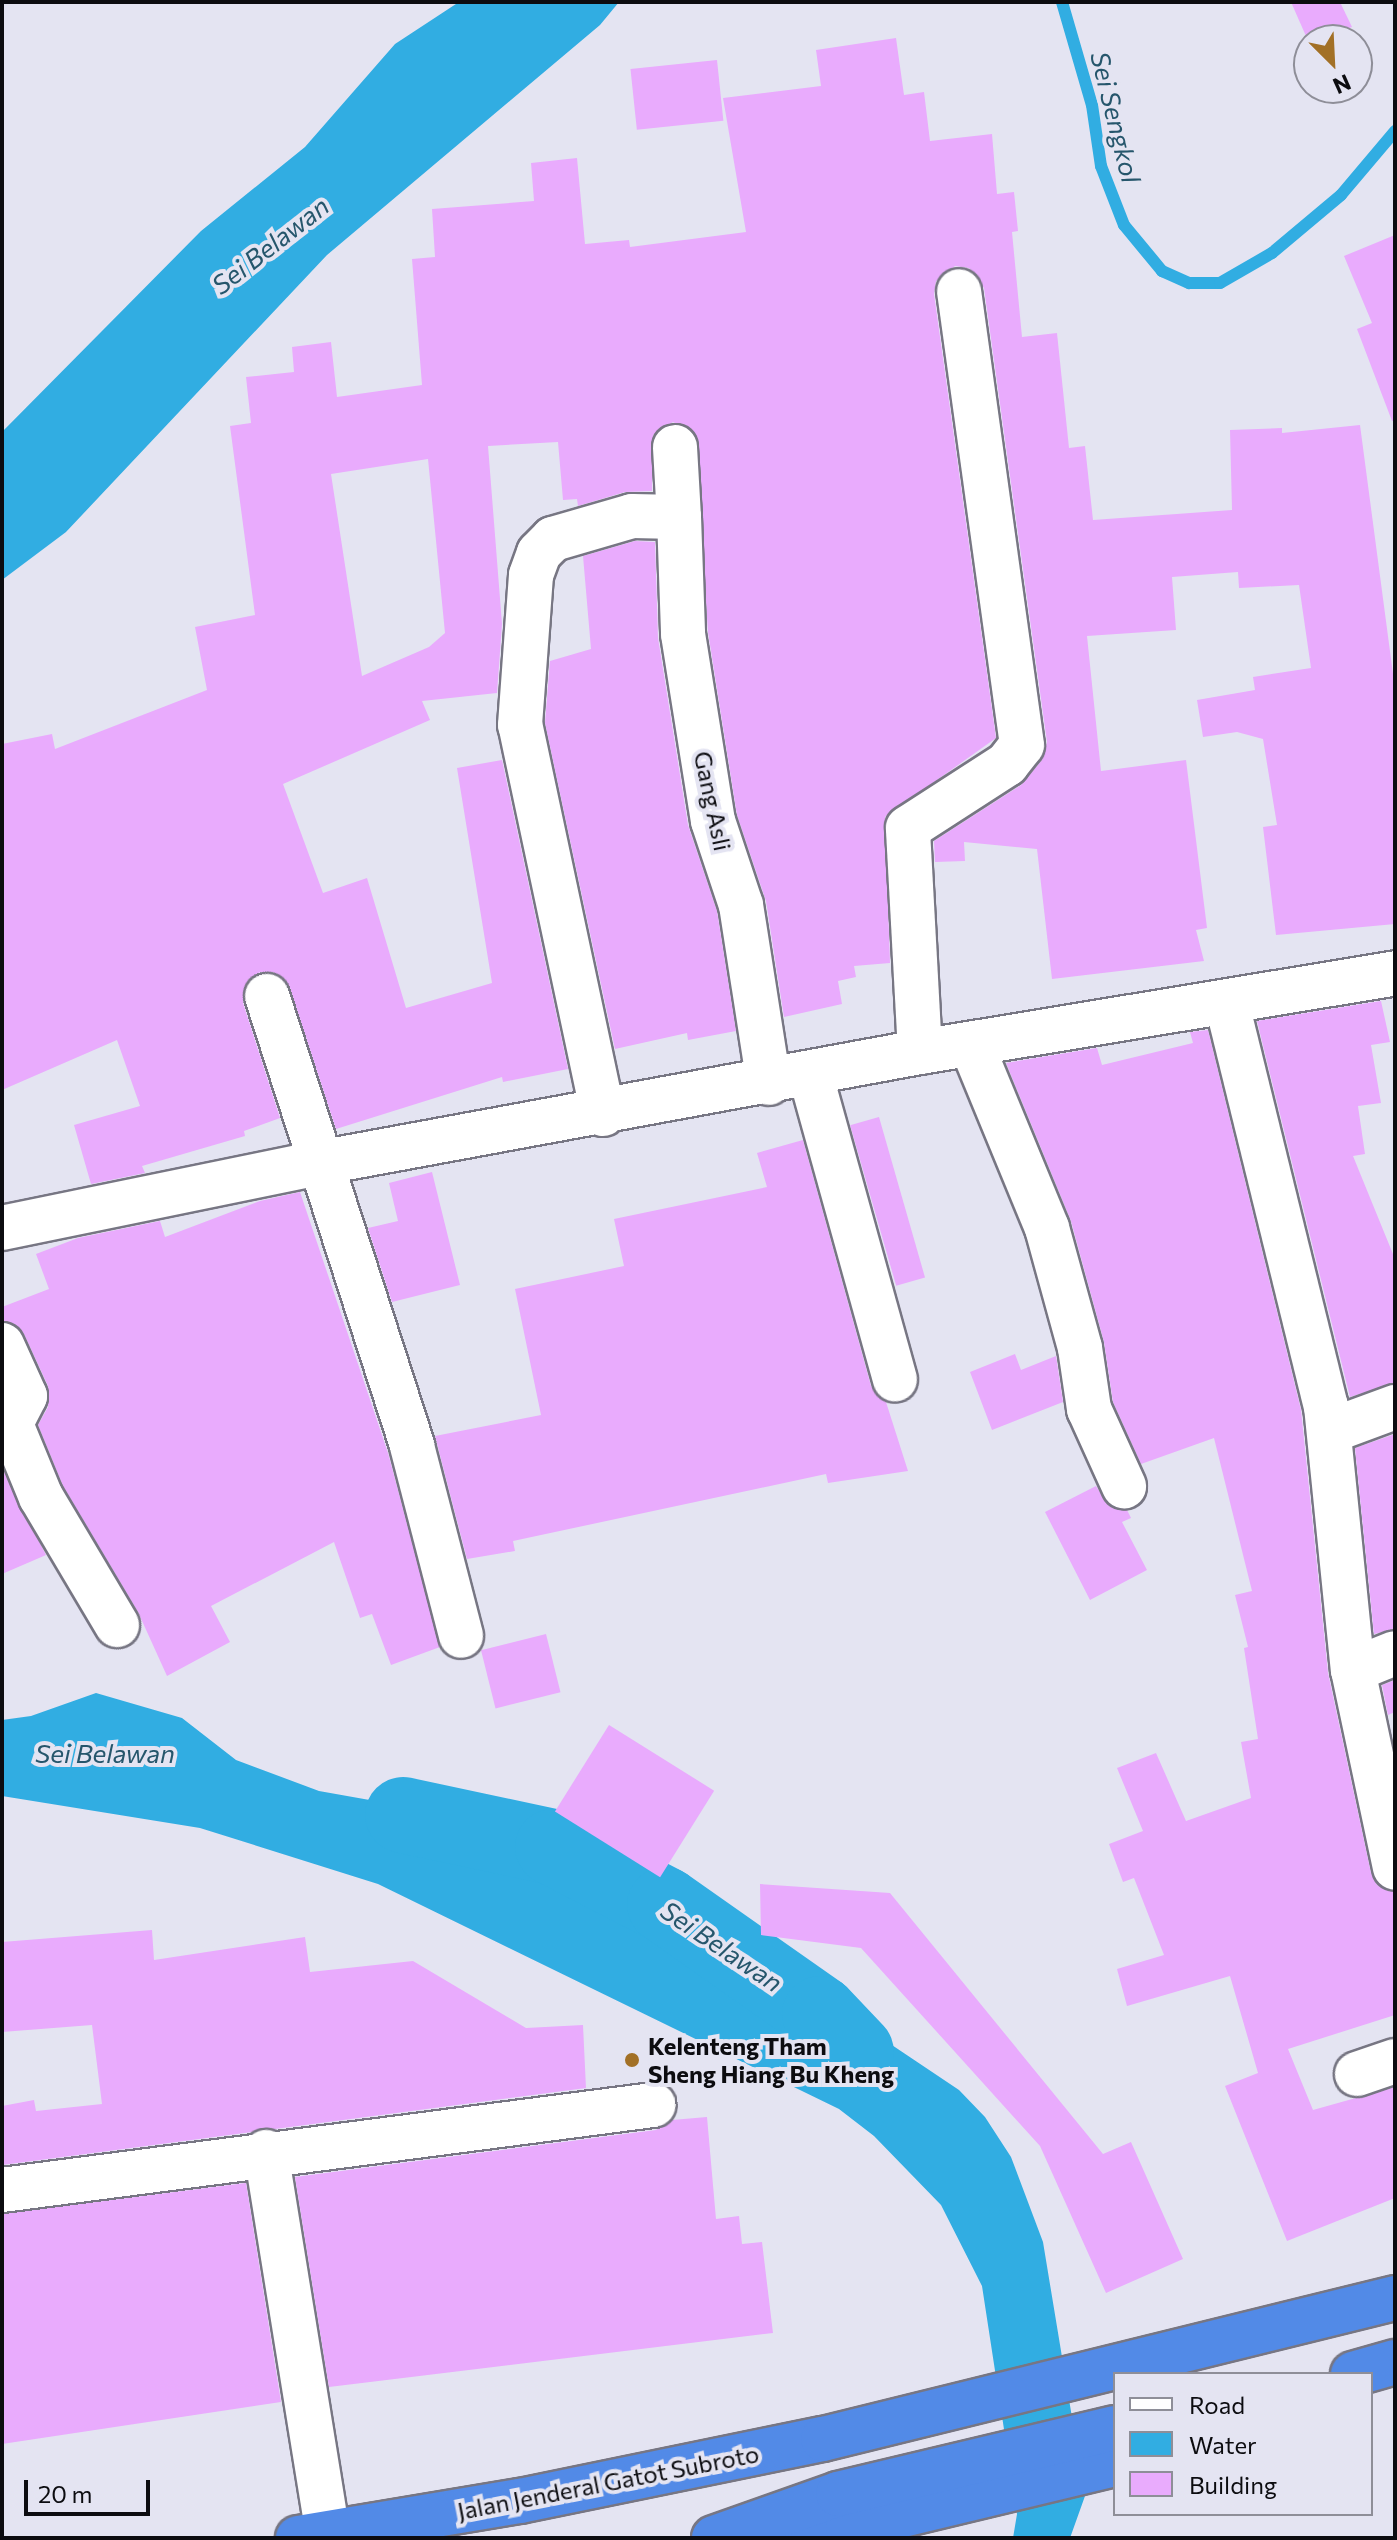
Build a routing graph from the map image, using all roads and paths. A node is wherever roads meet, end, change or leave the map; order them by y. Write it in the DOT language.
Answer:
graph roads {
  1 [pos="959,291"];
  2 [pos="675,447"];
  3 [pos="679,517"];
  4 [pos="1395,973"];
  5 [pos="267,996"];
  6 [pos="1227,1004"];
  7 [pos="972,1046"];
  8 [pos="920,1052"];
  9 [pos="790,1078"];
  10 [pos="603,1114"];
  11 [pos="324,1162"];
  12 [pos="2,1228"];
  13 [pos="2,1345"];
  14 [pos="895,1379"];
  15 [pos="1395,1407"];
  16 [pos="1330,1431"];
  17 [pos="1124,1486"];
  18 [pos="117,1625"];
  19 [pos="461,1636"];
  20 [pos="1395,1653"];
  21 [pos="1353,1670"];
  22 [pos="1395,1868"];
  23 [pos="653,2105"];
  24 [pos="266,2152"];
  25 [pos="2,2190"];
  26 [pos="1395,2298"];
  27 [pos="1395,2362"];
  28 [pos="1360,2372"];
  29 [pos="1113,2429"];
  30 [pos="1113,2464"];
  31 [pos="843,2511"];
  32 [pos="313,2536"];
  33 [pos="716,2538"];
  1 -- 8 [label="street"];
  2 -- 3 [label="street, Gang Asli"];
  3 -- 9 [label="street, Gang Asli"];
  3 -- 10 [label="street"];
  4 -- 6 [label="street"];
  5 -- 11 [label="street"];
  6 -- 7 [label="street"];
  6 -- 16 [label="street"];
  7 -- 8 [label="street"];
  7 -- 17 [label="street"];
  8 -- 9 [label="street"];
  9 -- 10 [label="street"];
  9 -- 14 [label="street, Gang Asli"];
  10 -- 11 [label="street"];
  11 -- 12 [label="street"];
  11 -- 19 [label="street"];
  13 -- 18 [label="street"];
  15 -- 16 [label="street"];
  16 -- 21 [label="street"];
  20 -- 21 [label="street"];
  21 -- 22 [label="street"];
  23 -- 24 [label="street"];
  24 -- 25 [label="street"];
  24 -- 32 [label="street"];
  26 -- 32 [label="highway, Jalan Jenderal Gatot Subroto"];
  27 -- 28 [label="highway"];
  29 -- 31 [label="highway"];
  30 -- 31 [label="highway"];
  31 -- 33 [label="highway"];
}
